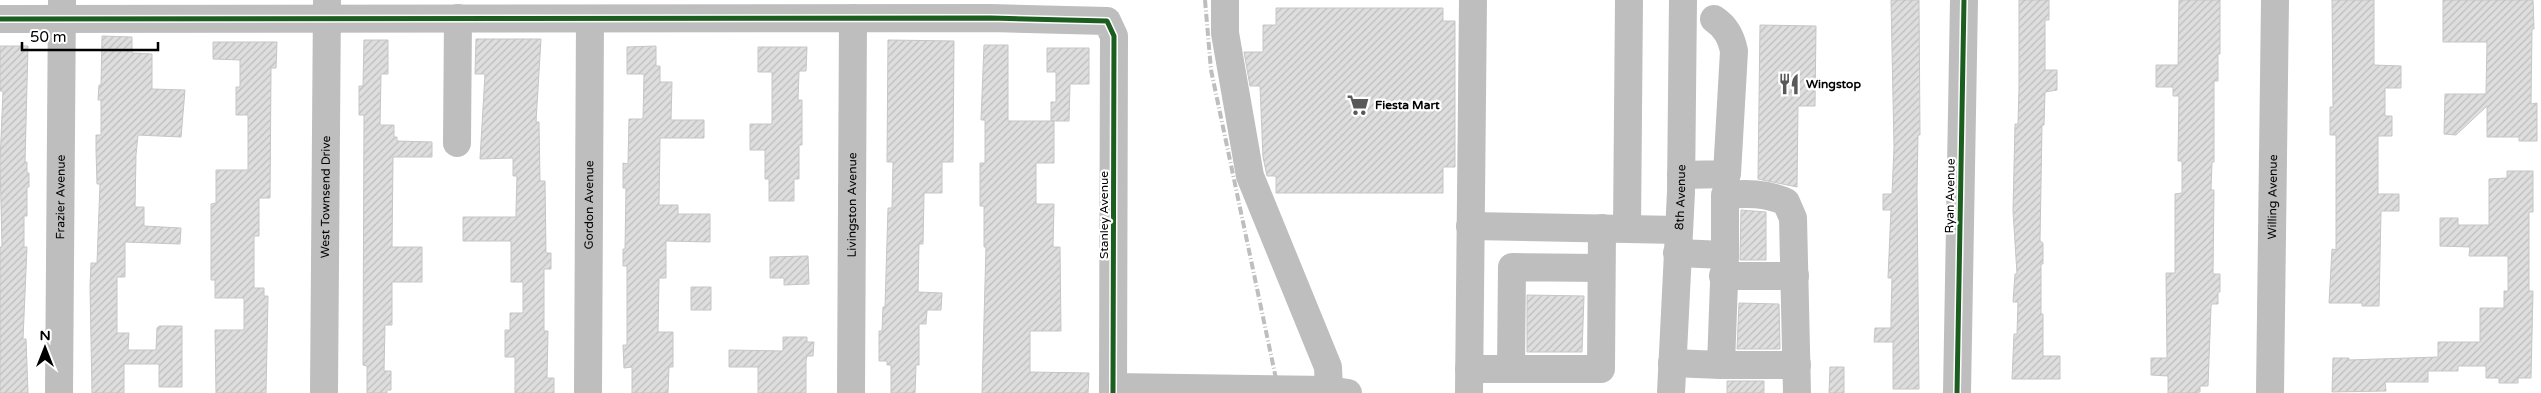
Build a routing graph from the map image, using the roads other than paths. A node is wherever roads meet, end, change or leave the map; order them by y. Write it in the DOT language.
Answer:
graph roads {
  1 [pos="1225,0"];
  2 [pos="1472,0"];
  3 [pos="1629,0"];
  4 [pos="1964,0"];
  5 [pos="2275,0"];
  6 [pos="327,8"];
  7 [pos="960,9"];
  8 [pos="62,10"];
  9 [pos="1683,10"];
  10 [pos="1714,10"];
  11 [pos="458,18"];
  12 [pos="590,18"];
  13 [pos="853,18"];
  14 [pos="0,19"];
  15 [pos="1110,19"];
  16 [pos="457,143"];
  17 [pos="1681,175"];
  18 [pos="1726,184"];
  19 [pos="1470,226"];
  20 [pos="1614,228"];
  21 [pos="1678,241"];
  22 [pos="1724,266"];
  23 [pos="1601,268"];
  24 [pos="1794,276"];
  25 [pos="1672,363"];
  26 [pos="1721,365"];
  27 [pos="1797,366"];
  28 [pos="1511,369"];
  29 [pos="1469,381"];
  30 [pos="1114,390"];
  31 [pos="1330,392"];
  32 [pos="59,393"];
  33 [pos="324,393"];
  34 [pos="588,393"];
  35 [pos="851,393"];
  36 [pos="1671,393"];
  37 [pos="1797,393"];
  38 [pos="1957,393"];
  39 [pos="2270,393"];
  1 -- 31 [label="street"];
  2 -- 19 [label="street"];
  3 -- 20 [label="street"];
  4 -- 38 [label="street, Ryan Avenue"];
  5 -- 39 [label="street, Willing Avenue"];
  6 -- 8 [label="street"];
  6 -- 11 [label="street"];
  6 -- 33 [label="street, West Townsend Drive"];
  7 -- 13 [label="street"];
  7 -- 15 [label="street"];
  8 -- 14 [label="street"];
  8 -- 32 [label="street, Frazier Avenue"];
  9 -- 10 [label="street"];
  9 -- 17 [label="street, 8th Avenue"];
  10 -- 18 [label="street"];
  11 -- 12 [label="street"];
  11 -- 16 [label="street"];
  12 -- 13 [label="street"];
  12 -- 34 [label="street, Gordon Avenue"];
  13 -- 35 [label="street, Livingston Avenue"];
  15 -- 30 [label="street, Stanley Avenue"];
  17 -- 18 [label="street"];
  17 -- 21 [label="street, 8th Avenue"];
  18 -- 22 [label="street"];
  18 -- 24 [label="street"];
  19 -- 20 [label="street"];
  19 -- 29 [label="street"];
  20 -- 21 [label="street"];
  20 -- 23 [label="street"];
  21 -- 22 [label="street"];
  21 -- 25 [label="street, 8th Avenue"];
  22 -- 24 [label="street"];
  22 -- 26 [label="street"];
  23 -- 28 [label="street"];
  23 -- 28 [label="street"];
  24 -- 27 [label="street"];
  25 -- 26 [label="street"];
  25 -- 36 [label="street, 8th Avenue"];
  26 -- 27 [label="street"];
  27 -- 37 [label="street"];
  28 -- 29 [label="street"];
  30 -- 31 [label="street"];
}
